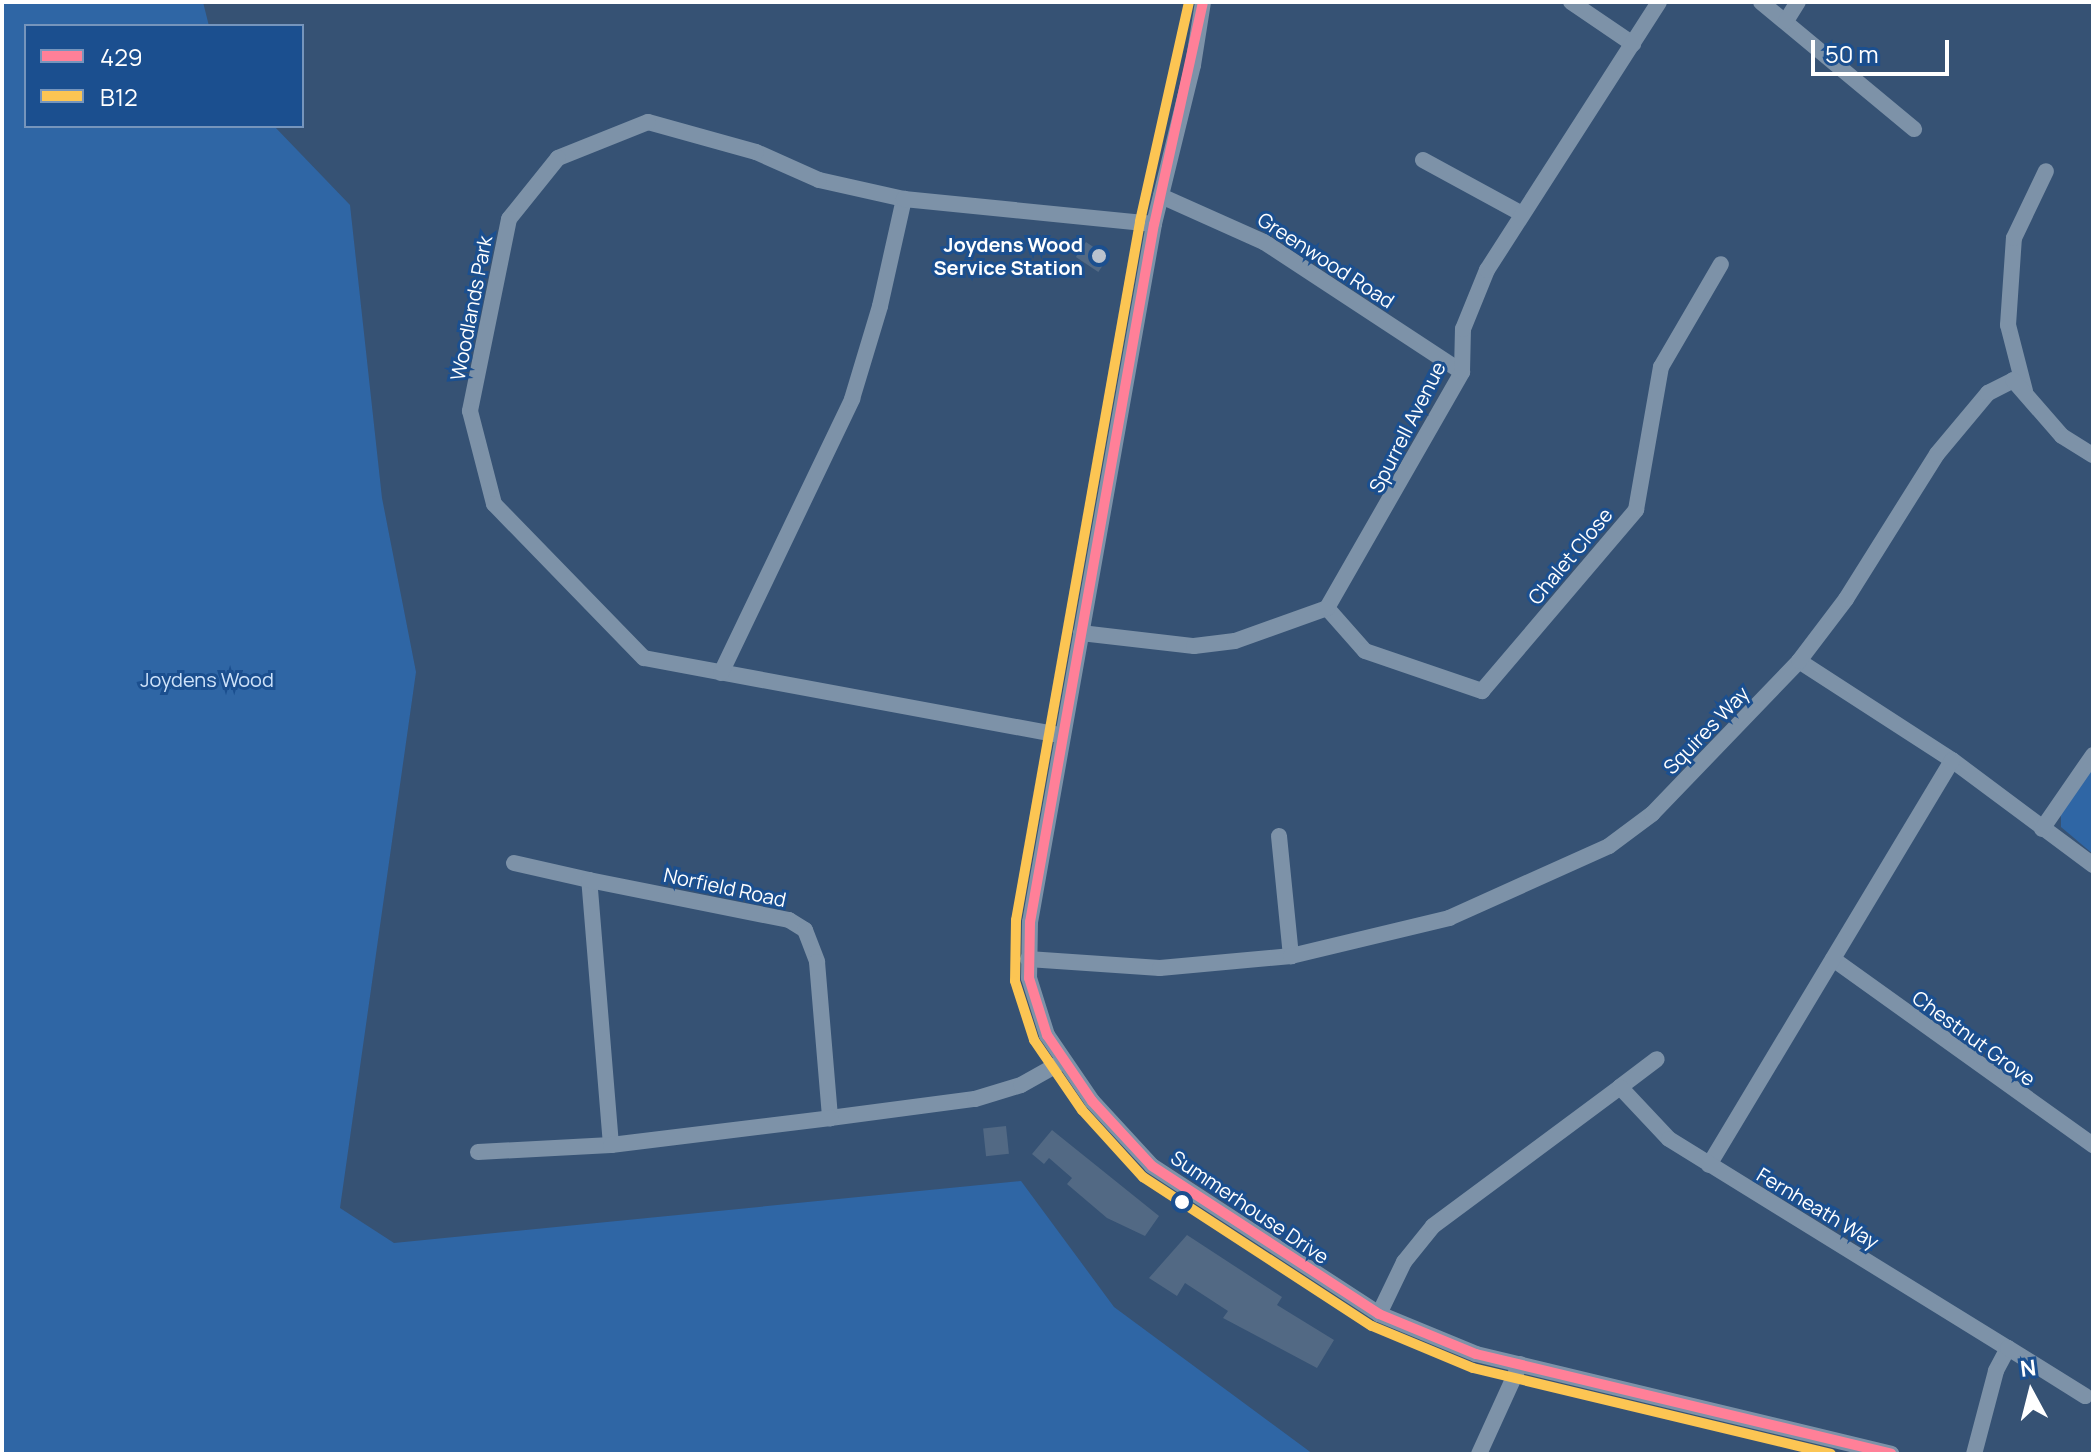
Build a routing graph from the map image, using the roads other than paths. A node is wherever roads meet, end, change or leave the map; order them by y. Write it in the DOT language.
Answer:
graph roads {
  1 [pos="1203,2"];
  2 [pos="1571,2"];
  3 [pos="1659,2"];
  4 [pos="1761,2"];
  5 [pos="1798,2"];
  6 [pos="1786,21"];
  7 [pos="1633,44"];
  8 [pos="1914,129"];
  9 [pos="1423,160"];
  10 [pos="2046,171"];
  11 [pos="1161,196"];
  12 [pos="904,199"];
  13 [pos="1522,214"];
  14 [pos="1154,224"];
  15 [pos="1721,264"];
  16 [pos="1462,372"];
  17 [pos="2025,393"];
  18 [pos="2093,455"];
  19 [pos="1327,608"];
  20 [pos="1081,633"];
  21 [pos="1799,661"];
  22 [pos="721,673"];
  23 [pos="1063,736"];
  24 [pos="2093,755"];
  25 [pos="1952,760"];
  26 [pos="2042,829"];
  27 [pos="1279,836"];
  28 [pos="514,863"];
  29 [pos="2093,865"];
  30 [pos="589,880"];
  31 [pos="1291,956"];
  32 [pos="1028,959"];
  33 [pos="1833,959"];
  34 [pos="1657,1059"];
  35 [pos="1062,1062"];
  36 [pos="1620,1087"];
  37 [pos="830,1118"];
  38 [pos="611,1145"];
  39 [pos="2093,1145"];
  40 [pos="478,1152"];
  41 [pos="1709,1165"];
  42 [pos="1379,1314"];
  43 [pos="2008,1348"];
  44 [pos="1520,1364"];
  45 [pos="2085,1396"];
  46 [pos="1479,1454"];
  47 [pos="1891,1454"];
  48 [pos="1974,1454"];
  1 -- 11 [label="street, Summerhouse Drive"];
  2 -- 7 [label="street"];
  3 -- 7 [label="street, Spurrell Avenue"];
  4 -- 6 [label="street"];
  5 -- 6 [label="street"];
  6 -- 8 [label="street"];
  7 -- 13 [label="street, Spurrell Avenue"];
  9 -- 13 [label="street"];
  10 -- 17 [label="street"];
  11 -- 14 [label="street, Summerhouse Drive"];
  11 -- 16 [label="street, Greenwood Road"];
  12 -- 14 [label="street, Woodlands Park"];
  12 -- 22 [label="street"];
  12 -- 22 [label="street, Woodlands Park"];
  13 -- 16 [label="street, Spurrell Avenue"];
  14 -- 20 [label="street, Summerhouse Drive"];
  15 -- 19 [label="street, Chalet Close"];
  16 -- 19 [label="street, Spurrell Avenue"];
  17 -- 18 [label="street"];
  17 -- 21 [label="street, Squires Way"];
  19 -- 20 [label="street"];
  20 -- 23 [label="street, Summerhouse Drive"];
  21 -- 25 [label="street"];
  21 -- 31 [label="street, Squires Way"];
  22 -- 23 [label="street, Woodlands Park"];
  23 -- 32 [label="street, Summerhouse Drive"];
  24 -- 26 [label="street"];
  25 -- 26 [label="street"];
  25 -- 33 [label="street"];
  26 -- 29 [label="street"];
  27 -- 31 [label="street"];
  28 -- 30 [label="street, Norfield Road"];
  30 -- 37 [label="street, Norfield Road"];
  30 -- 38 [label="street"];
  31 -- 32 [label="street, Squires Way"];
  32 -- 35 [label="street, Summerhouse Drive"];
  33 -- 39 [label="street, Chestnut Grove"];
  33 -- 41 [label="street"];
  34 -- 36 [label="street"];
  35 -- 37 [label="street"];
  35 -- 42 [label="street, Summerhouse Drive"];
  36 -- 41 [label="street, Fernheath Way"];
  36 -- 42 [label="street"];
  37 -- 38 [label="street"];
  38 -- 40 [label="street"];
  41 -- 43 [label="street, Fernheath Way"];
  42 -- 44 [label="street, Summerhouse Drive"];
  43 -- 45 [label="street, Fernheath Way"];
  43 -- 48 [label="street"];
  44 -- 46 [label="street"];
  44 -- 47 [label="street, Summerhouse Drive"];
}
